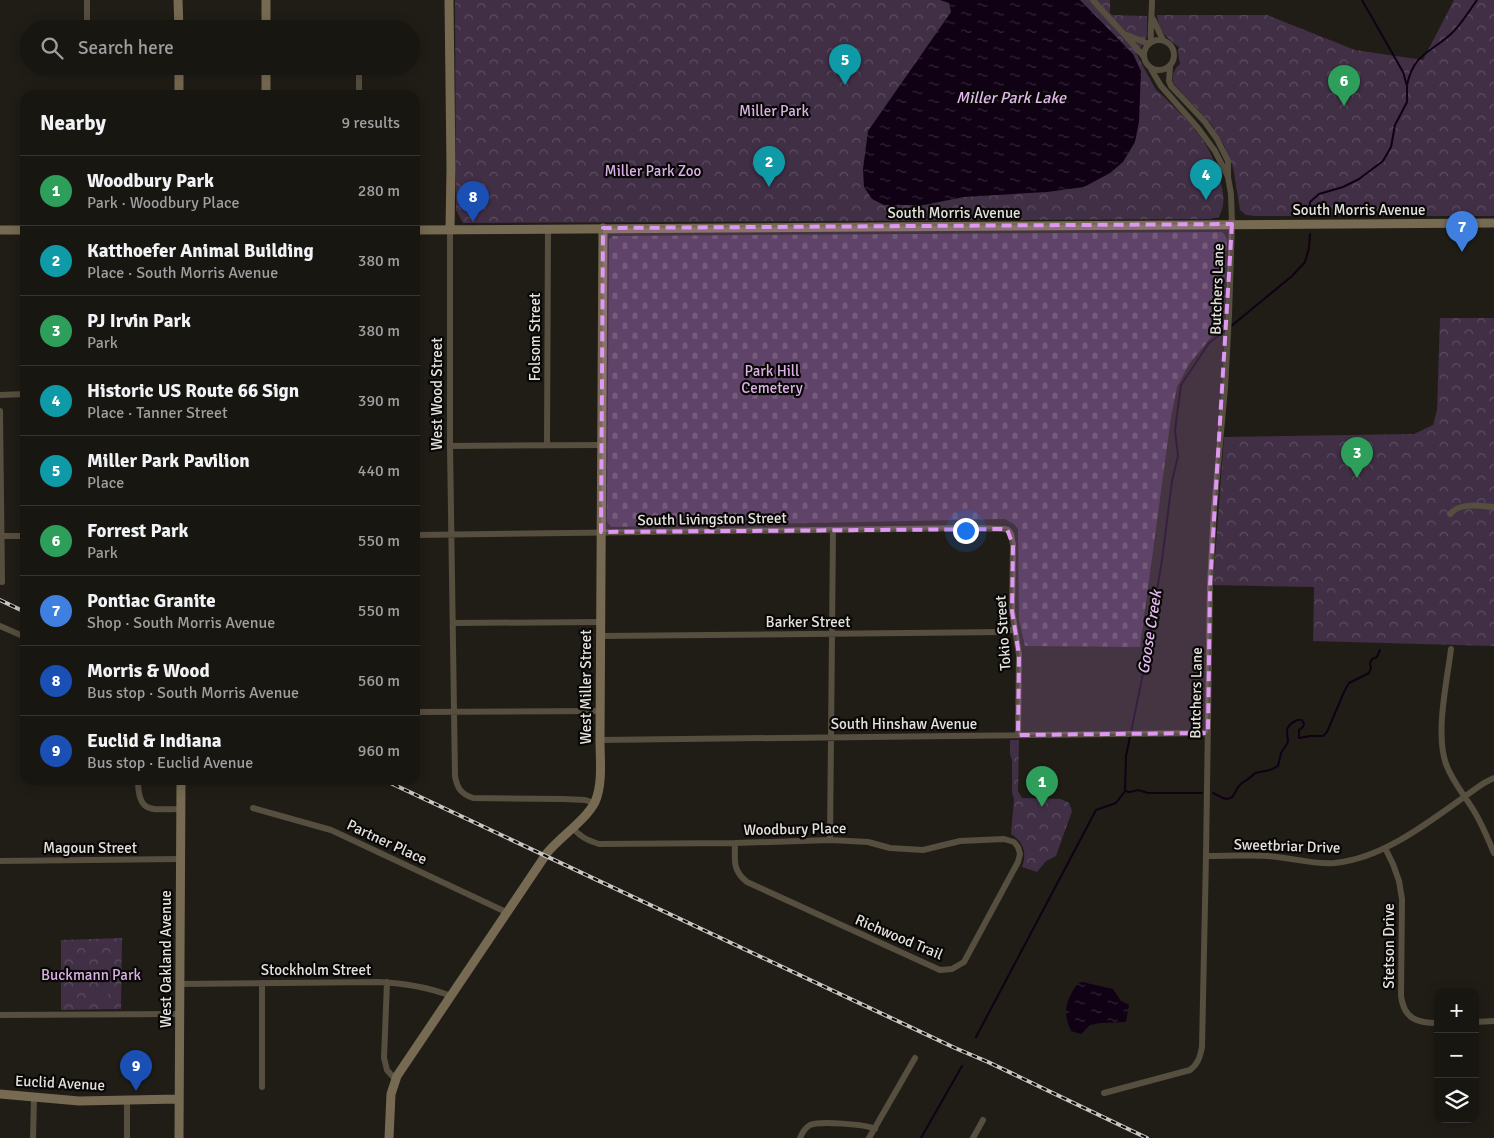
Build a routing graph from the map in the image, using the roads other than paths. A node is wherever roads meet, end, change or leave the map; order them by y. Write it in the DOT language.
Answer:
graph roads {
  1 [pos="87,0"];
  2 [pos="178,0"];
  3 [pos="266,0"];
  4 [pos="449,0"];
  5 [pos="1093,0"];
  6 [pos="1152,0"];
  7 [pos="1152,18"];
  8 [pos="87,20"];
  9 [pos="179,20"];
  10 [pos="266,20"];
  11 [pos="1127,35"];
  12 [pos="1163,40"];
  13 [pos="1150,43"];
  14 [pos="1144,57"];
  15 [pos="1170,67"];
  16 [pos="1151,69"];
  17 [pos="179,75"];
  18 [pos="266,75"];
  19 [pos="359,75"];
  20 [pos="179,90"];
  21 [pos="266,90"];
  22 [pos="359,90"];
  23 [pos="1228,177"];
  24 [pos="1494,223"];
  25 [pos="1232,224"];
  26 [pos="603,228"];
  27 [pos="450,229"];
  28 [pos="548,229"];
  29 [pos="0,230"];
  30 [pos="20,230"];
  31 [pos="420,230"];
  32 [pos="20,394"];
  33 [pos="0,395"];
  34 [pos="0,411"];
  35 [pos="547,444"];
  36 [pos="602,445"];
  37 [pos="450,446"];
  38 [pos="1494,507"];
  39 [pos="1450,514"];
  40 [pos="833,530"];
  41 [pos="1008,530"];
  42 [pos="601,532"];
  43 [pos="420,534"];
  44 [pos="452,534"];
  45 [pos="1,536"];
  46 [pos="20,536"];
  47 [pos="2,582"];
  48 [pos="601,622"];
  49 [pos="453,623"];
  50 [pos="0,626"];
  51 [pos="1014,629"];
  52 [pos="832,634"];
  53 [pos="20,635"];
  54 [pos="601,636"];
  55 [pos="1451,649"];
  56 [pos="600,711"];
  57 [pos="420,712"];
  58 [pos="454,712"];
  59 [pos="1208,733"];
  60 [pos="832,736"];
  61 [pos="1018,736"];
  62 [pos="600,740"];
  63 [pos="1494,778"];
  64 [pos="138,785"];
  65 [pos="180,785"];
  66 [pos="1465,796"];
  67 [pos="594,803"];
  68 [pos="253,808"];
  69 [pos="180,809"];
  70 [pos="572,827"];
  71 [pos="830,840"];
  72 [pos="735,843"];
  73 [pos="1018,847"];
  74 [pos="1385,848"];
  75 [pos="1494,853"];
  76 [pos="1206,856"];
  77 [pos="180,860"];
  78 [pos="0,861"];
  79 [pos="506,912"];
  80 [pos="387,982"];
  81 [pos="262,983"];
  82 [pos="179,984"];
  83 [pos="451,996"];
  84 [pos="179,1014"];
  85 [pos="0,1015"];
  86 [pos="1494,1021"];
  87 [pos="1479,1022"];
  88 [pos="1434,1023"];
  89 [pos="915,1058"];
  90 [pos="396,1079"];
  91 [pos="262,1087"];
  92 [pos="1104,1093"];
  93 [pos="0,1094"];
  94 [pos="34,1097"];
  95 [pos="127,1100"];
  96 [pos="179,1100"];
  97 [pos="983,1120"];
  98 [pos="875,1129"];
  99 [pos="33,1138"];
  100 [pos="127,1138"];
  101 [pos="179,1138"];
  102 [pos="389,1138"];
  103 [pos="800,1138"];
  104 [pos="870,1138"];
  105 [pos="973,1138"];
  1 -- 8 [label="street"];
  2 -- 9 [label="main road"];
  3 -- 10 [label="main road"];
  4 -- 27 [label="main road, West Wood Street"];
  5 -- 11 [label="street"];
  6 -- 7 [label="street"];
  7 -- 12 [label="street"];
  7 -- 13 [label="street"];
  11 -- 13 [label="street"];
  11 -- 14 [label="street"];
  12 -- 13 [label="street"];
  12 -- 15 [label="street"];
  13 -- 14 [label="street"];
  14 -- 16 [label="street"];
  15 -- 16 [label="street"];
  15 -- 23 [label="street, Butchers Lane"];
  16 -- 23 [label="street"];
  17 -- 20 [label="main road"];
  18 -- 21 [label="main road"];
  19 -- 22 [label="street"];
  23 -- 25 [label="street, Butchers Lane"];
  24 -- 25 [label="main road, South Morris Avenue"];
  25 -- 26 [label="main road, South Morris Avenue"];
  25 -- 59 [label="street, Butchers Lane"];
  26 -- 28 [label="main road, South Morris Avenue"];
  26 -- 36 [label="main road, West Miller Street"];
  27 -- 28 [label="main road, South Morris Avenue"];
  27 -- 31 [label="main road, South Morris Avenue"];
  27 -- 37 [label="street, West Wood Street"];
  28 -- 35 [label="street, Folsom Street"];
  29 -- 30 [label="main road"];
  32 -- 33 [label="street"];
  34 -- 45 [label="street"];
  35 -- 36 [label="street"];
  35 -- 37 [label="street"];
  36 -- 42 [label="main road, West Miller Street"];
  37 -- 44 [label="street, West Wood Street"];
  38 -- 39 [label="street"];
  40 -- 41 [label="street, South Livingston Street"];
  40 -- 42 [label="street, South Livingston Street"];
  40 -- 52 [label="street"];
  41 -- 51 [label="street, Tokio Street"];
  42 -- 44 [label="street, South Livingston Street"];
  42 -- 48 [label="main road, West Miller Street"];
  43 -- 44 [label="street, South Livingston Street"];
  44 -- 49 [label="street, West Wood Street"];
  45 -- 46 [label="street"];
  45 -- 47 [label="street"];
  48 -- 49 [label="street"];
  48 -- 54 [label="main road, West Miller Street"];
  49 -- 58 [label="street, West Wood Street"];
  50 -- 53 [label="street"];
  51 -- 52 [label="street, Barker Street"];
  51 -- 61 [label="street, Tokio Street"];
  52 -- 54 [label="street, Barker Street"];
  52 -- 60 [label="street"];
  54 -- 56 [label="main road, West Miller Street"];
  55 -- 66 [label="street"];
  56 -- 58 [label="street"];
  56 -- 62 [label="main road, West Miller Street"];
  57 -- 58 [label="street"];
  58 -- 67 [label="street, West Wood Street"];
  59 -- 61 [label="street, South Hinshaw Avenue"];
  59 -- 76 [label="street, Butchers Lane"];
  60 -- 61 [label="street, South Hinshaw Avenue"];
  60 -- 62 [label="street, South Hinshaw Avenue"];
  60 -- 71 [label="street"];
  62 -- 67 [label="main road, West Miller Street"];
  63 -- 66 [label="street, Sweetbriar Drive"];
  64 -- 69 [label="street"];
  65 -- 69 [label="main road, West Oakland Avenue"];
  66 -- 74 [label="street, Sweetbriar Drive"];
  66 -- 75 [label="street"];
  67 -- 70 [label="main road, West Miller Street"];
  68 -- 79 [label="street, Partner Place"];
  69 -- 77 [label="main road, West Oakland Avenue"];
  70 -- 72 [label="street, Woodbury Place"];
  70 -- 79 [label="main road, West Miller Street"];
  71 -- 72 [label="street, Woodbury Place"];
  71 -- 73 [label="street, Woodbury Place"];
  72 -- 73 [label="street, Richwood Trail"];
  74 -- 76 [label="street, Sweetbriar Drive"];
  74 -- 88 [label="street, Stetson Drive"];
  76 -- 92 [label="street, Butchers Lane"];
  77 -- 78 [label="street, Magoun Street"];
  77 -- 82 [label="main road, West Oakland Avenue"];
  79 -- 83 [label="main road, West Miller Street"];
  80 -- 81 [label="street, Stockholm Street"];
  80 -- 83 [label="street, Stockholm Street"];
  80 -- 90 [label="street"];
  81 -- 82 [label="street, Stockholm Street"];
  81 -- 91 [label="street"];
  82 -- 84 [label="main road, West Oakland Avenue"];
  83 -- 90 [label="main road, West Miller Street"];
  84 -- 85 [label="street"];
  84 -- 96 [label="main road, West Oakland Avenue"];
  86 -- 87 [label="street"];
  89 -- 98 [label="street"];
  90 -- 102 [label="main road, West Miller Street"];
  93 -- 94 [label="main road, Euclid Avenue"];
  94 -- 95 [label="main road, Euclid Avenue"];
  94 -- 99 [label="street"];
  95 -- 96 [label="main road, Euclid Avenue"];
  95 -- 100 [label="street"];
  96 -- 101 [label="main road, West Oakland Avenue"];
  97 -- 105 [label="street"];
  98 -- 103 [label="street"];
  98 -- 104 [label="street"];
}
